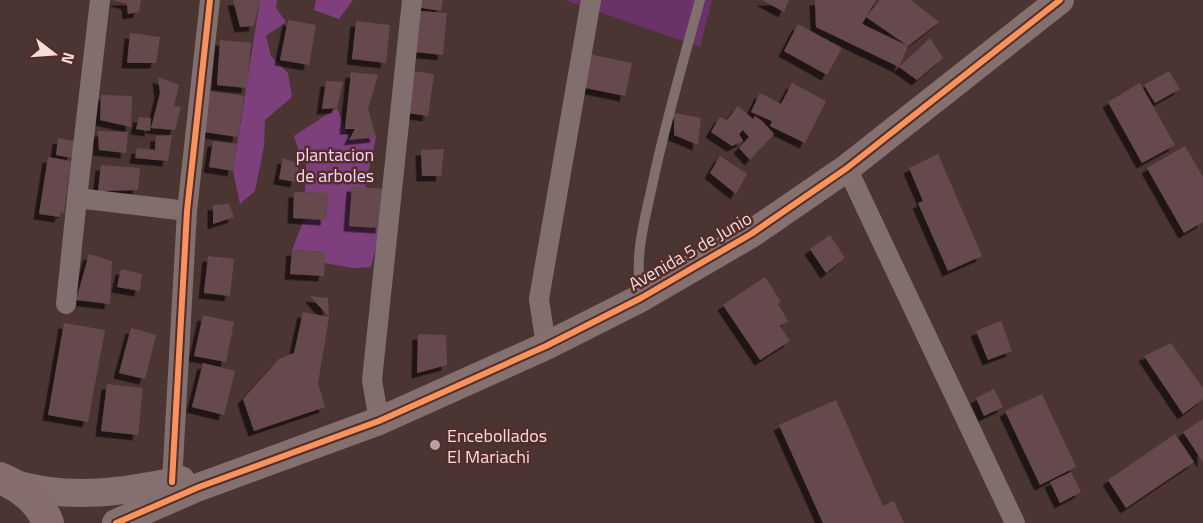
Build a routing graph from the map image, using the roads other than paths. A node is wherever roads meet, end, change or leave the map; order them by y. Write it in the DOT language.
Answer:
graph roads {
  1 [pos="100,0"];
  2 [pos="210,0"];
  3 [pos="412,0"];
  4 [pos="591,0"];
  5 [pos="700,0"];
  6 [pos="1060,0"];
  7 [pos="847,168"];
  8 [pos="77,198"];
  9 [pos="187,211"];
  10 [pos="641,298"];
  11 [pos="66,304"];
  12 [pos="546,346"];
  13 [pos="379,421"];
  14 [pos="291,453"];
  15 [pos="5,480"];
  16 [pos="172,482"];
  17 [pos="48,523"];
  18 [pos="116,523"];
  19 [pos="1015,523"];
  1 -- 8 [label="street"];
  2 -- 9 [label="street"];
  3 -- 13 [label="street"];
  4 -- 12 [label="street"];
  5 -- 10 [label="lane"];
  6 -- 7 [label="street, Avenida 5 de Junio"];
  7 -- 10 [label="street, Avenida 5 de Junio"];
  7 -- 19 [label="street"];
  8 -- 9 [label="street"];
  8 -- 11 [label="street"];
  9 -- 16 [label="street"];
  10 -- 12 [label="street, Avenida 5 de Junio"];
  12 -- 13 [label="street, Avenida 5 de Junio"];
  13 -- 14 [label="street, Avenida 5 de Junio"];
  14 -- 16 [label="street"];
  14 -- 18 [label="street"];
  15 -- 16 [label="street"];
  15 -- 17 [label="main road"];
}
